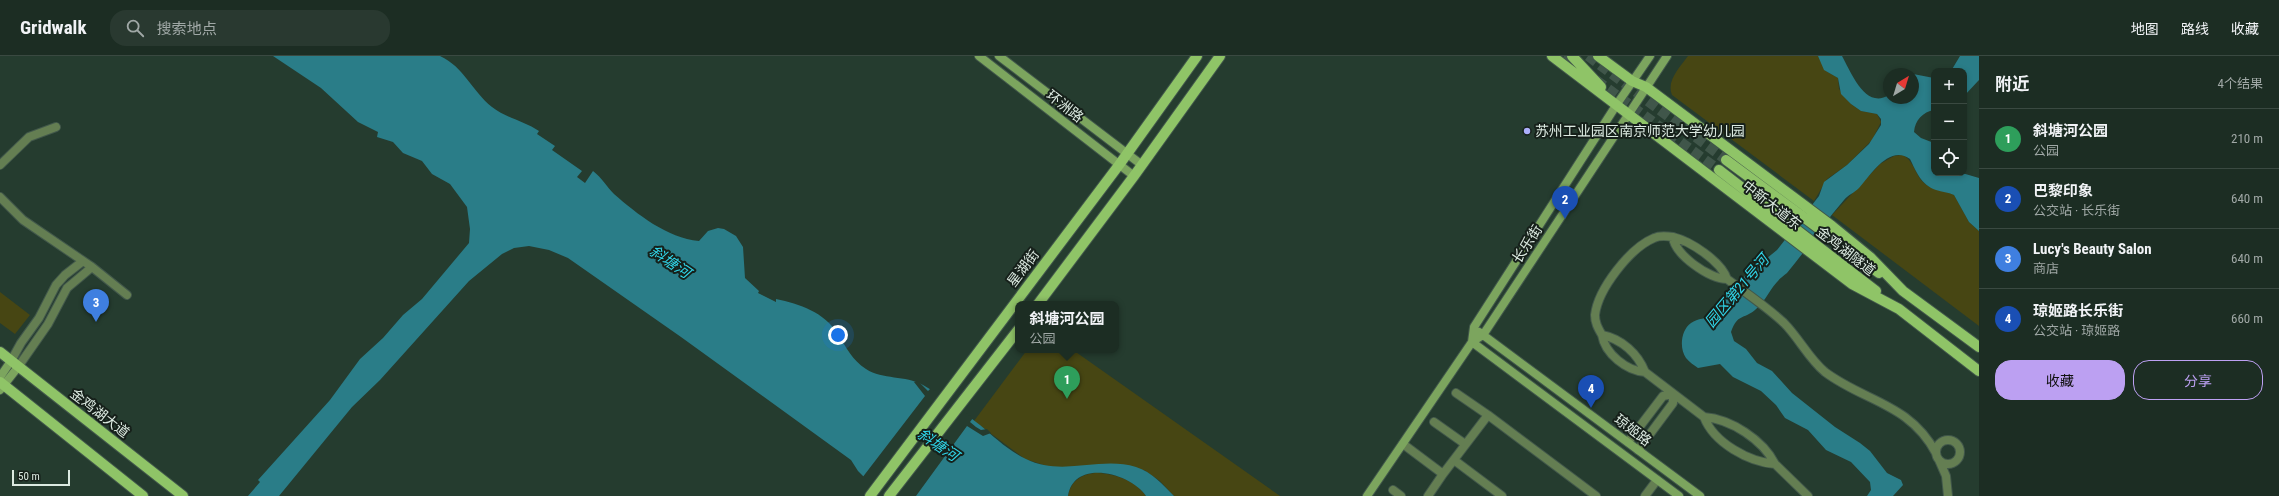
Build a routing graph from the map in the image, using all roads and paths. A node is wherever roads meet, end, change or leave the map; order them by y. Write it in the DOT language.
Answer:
graph roads {
  1 [pos="979,56"];
  2 [pos="999,56"];
  3 [pos="1197,56"];
  4 [pos="1220,56"];
  5 [pos="1552,56"];
  6 [pos="1572,56"];
  7 [pos="1598,56"];
  8 [pos="1650,56"];
  9 [pos="1667,56"];
  10 [pos="1632,81"];
  11 [pos="1646,87"];
  12 [pos="1617,104"];
  13 [pos="1629,113"];
  14 [pos="56,127"];
  15 [pos="1127,154"];
  16 [pos="1726,160"];
  17 [pos="0,165"];
  18 [pos="1119,165"];
  19 [pos="1142,165"];
  20 [pos="1719,170"];
  21 [pos="1134,176"];
  22 [pos="0,197"];
  23 [pos="1672,237"];
  24 [pos="83,261"];
  25 [pos="92,267"];
  26 [pos="1729,281"];
  27 [pos="1903,291"];
  28 [pos="127,295"];
  29 [pos="1016,301"];
  30 [pos="1040,301"];
  31 [pos="1015,302"];
  32 [pos="1899,309"];
  33 [pos="1474,327"];
  34 [pos="1015,334"];
  35 [pos="1483,335"];
  36 [pos="1602,335"];
  37 [pos="1472,342"];
  38 [pos="1979,347"];
  39 [pos="0,352"];
  40 [pos="15,364"];
  41 [pos="1979,371"];
  42 [pos="1645,372"];
  43 [pos="1,384"];
  44 [pos="1456,393"];
  45 [pos="1673,394"];
  46 [pos="1488,415"];
  47 [pos="1704,418"];
  48 [pos="1434,422"];
  49 [pos="1628,442"];
  50 [pos="1403,444"];
  51 [pos="1466,444"];
  52 [pos="1638,450"];
  53 [pos="1454,460"];
  54 [pos="1775,464"];
  55 [pos="1443,474"];
  56 [pos="1657,480"];
  57 [pos="1393,490"];
  58 [pos="872,492"];
  59 [pos="143,496"];
  60 [pos="183,496"];
  61 [pos="889,496"];
  62 [pos="1367,496"];
  63 [pos="1401,496"];
  64 [pos="1428,496"];
  65 [pos="1502,496"];
  66 [pos="1596,496"];
  67 [pos="1645,496"];
  68 [pos="1679,496"];
  69 [pos="1700,496"];
  70 [pos="1808,496"];
  71 [pos="1948,496"];
  1 -- 18 [label="main road, 环洲路"];
  2 -- 15 [label="main road, 环洲路"];
  3 -- 15 [label="main road, 星湖街"];
  4 -- 19 [label="main road"];
  5 -- 12 [label="main road, 中新大道东"];
  6 -- 12 [label="main road"];
  7 -- 10 [label="main road, 中新大道东"];
  8 -- 10 [label="main road, 长乐街"];
  9 -- 11 [label="main road, 长乐街"];
  10 -- 11 [label="main road, 中新大道东"];
  10 -- 12 [label="main road, 长乐街"];
  11 -- 13 [label="main road, 长乐街"];
  11 -- 27 [label="main road, 中新大道东"];
  12 -- 13 [label="main road, 中新大道东"];
  12 -- 33 [label="main road, 长乐街"];
  13 -- 32 [label="main road, 中新大道东"];
  13 -- 35 [label="main road, 长乐街"];
  14 -- 17 [label="street"];
  15 -- 18 [label="main road, 星湖街"];
  15 -- 19 [label="main road, 环洲路"];
  16 -- 27 [label="main road, 金鸡湖隧道"];
  18 -- 21 [label="main road, 环洲路"];
  18 -- 29 [label="main road, 星湖街"];
  19 -- 21 [label="main road"];
  20 -- 32 [label="main road, 金鸡湖隧道"];
  21 -- 30 [label="main road"];
  22 -- 24 [label="street"];
  23 -- 26 [label="street"];
  23 -- 26 [label="street"];
  23 -- 36 [label="street"];
  24 -- 25 [label="street"];
  24 -- 40 [label="street"];
  25 -- 28 [label="street"];
  25 -- 40 [label="street"];
  26 -- 71 [label="street"];
  27 -- 38 [label="main road, 中新大道东"];
  31 -- 58 [label="main road, 星湖街"];
  32 -- 41 [label="main road, 中新大道东"];
  33 -- 35 [label="main road, 琼姬路"];
  33 -- 37 [label="main road, 长乐街"];
  34 -- 61 [label="main road"];
  35 -- 37 [label="main road, 长乐街"];
  35 -- 49 [label="main road, 琼姬路"];
  36 -- 42 [label="street"];
  36 -- 42 [label="street"];
  37 -- 50 [label="main road, 长乐街"];
  37 -- 56 [label="main road, 琼姬路"];
  39 -- 40 [label="main road, 金鸡湖大道"];
  40 -- 43 [label="main road"];
  40 -- 60 [label="main road, 金鸡湖大道"];
  42 -- 45 [label="street"];
  43 -- 59 [label="main road"];
  44 -- 46 [label="street"];
  45 -- 47 [label="street"];
  45 -- 49 [label="street"];
  45 -- 52 [label="street"];
  46 -- 51 [label="street"];
  46 -- 66 [label="street"];
  47 -- 54 [label="street"];
  47 -- 54 [label="street"];
  48 -- 51 [label="street"];
  49 -- 52 [label="main road, 琼姬路"];
  50 -- 55 [label="street"];
  50 -- 62 [label="main road, 长乐街"];
  51 -- 53 [label="street"];
  52 -- 69 [label="main road, 琼姬路"];
  53 -- 55 [label="street"];
  53 -- 65 [label="street"];
  54 -- 70 [label="street"];
  55 -- 64 [label="street"];
  56 -- 67 [label="street"];
  56 -- 68 [label="main road, 琼姬路"];
  57 -- 63 [label="street"];
}
